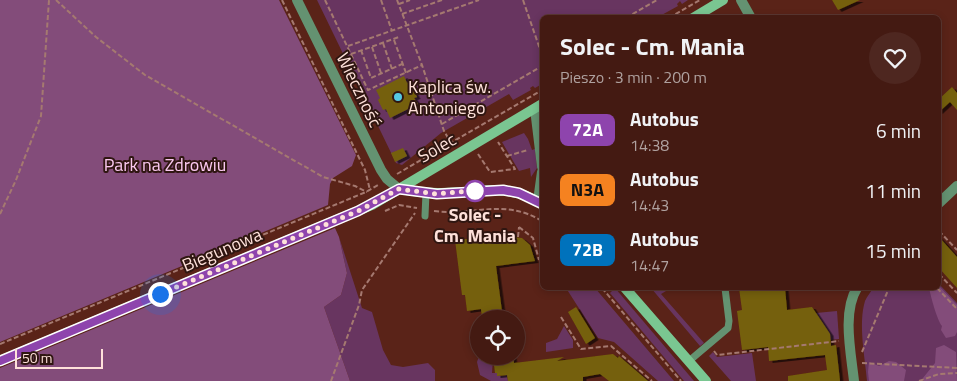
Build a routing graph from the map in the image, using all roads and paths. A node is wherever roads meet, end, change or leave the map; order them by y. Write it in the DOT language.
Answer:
graph roads {
  1 [pos="48,0"];
  2 [pos="56,0"];
  3 [pos="282,0"];
  4 [pos="297,0"];
  5 [pos="325,0"];
  6 [pos="381,0"];
  7 [pos="397,0"];
  8 [pos="410,0"];
  9 [pos="442,0"];
  10 [pos="479,0"];
  11 [pos="523,0"];
  12 [pos="648,0"];
  13 [pos="657,0"];
  14 [pos="700,0"];
  15 [pos="723,0"];
  16 [pos="741,0"];
  17 [pos="399,4"];
  18 [pos="650,4"];
  19 [pos="402,14"];
  20 [pos="631,15"];
  21 [pos="674,15"];
  22 [pos="698,15"];
  23 [pos="750,15"];
  24 [pos="407,26"];
  25 [pos="392,32"];
  26 [pos="399,37"];
  27 [pos="393,39"];
  28 [pos="382,43"];
  29 [pos="348,46"];
  30 [pos="372,47"];
  31 [pos="540,49"];
  32 [pos="361,50"];
  33 [pos="351,54"];
  34 [pos="402,64"];
  35 [pos="422,65"];
  36 [pos="540,67"];
  37 [pos="392,69"];
  38 [pos="382,73"];
  39 [pos="406,73"];
  40 [pos="540,91"];
  41 [pos="539,107"];
  42 [pos="442,124"];
  43 [pos="540,127"];
  44 [pos="498,142"];
  45 [pos="451,143"];
  46 [pos="533,148"];
  47 [pos="478,154"];
  48 [pos="507,156"];
  49 [pos="396,174"];
  50 [pos="381,183"];
  51 [pos="957,186"];
  52 [pos="399,189"];
  53 [pos="370,190"];
  54 [pos="366,192"];
  55 [pos="426,193"];
  56 [pos="941,201"];
  57 [pos="540,203"];
  58 [pos="423,211"];
  59 [pos="383,212"];
  60 [pos="0,214"];
  61 [pos="540,220"];
  62 [pos="941,232"];
  63 [pos="518,238"];
  64 [pos="957,250"];
  65 [pos="539,260"];
  66 [pos="941,276"];
  67 [pos="604,290"];
  68 [pos="627,290"];
  69 [pos="725,290"];
  70 [pos="856,290"];
  71 [pos="888,290"];
  72 [pos="939,290"];
  73 [pos="957,293"];
  74 [pos="957,309"];
  75 [pos="560,317"];
  76 [pos="840,341"];
  77 [pos="0,344"];
  78 [pos="709,345"];
  79 [pos="861,355"];
  80 [pos="0,361"];
  81 [pos="689,361"];
  82 [pos="862,363"];
  83 [pos="957,368"];
  84 [pos="957,373"];
  85 [pos="331,381"];
  86 [pos="652,381"];
  87 [pos="681,381"];
  88 [pos="706,381"];
  89 [pos="854,381"];
  90 [pos="919,381"];
  1 -- 60 [label="path"];
  2 -- 54 [label="path"];
  3 -- 53 [label="path"];
  4 -- 52 [label="street, Wieczność"];
  5 -- 29 [label="path"];
  6 -- 25 [label="path"];
  7 -- 17 [label="path"];
  8 -- 17 [label="path"];
  9 -- 19 [label="path"];
  10 -- 24 [label="path"];
  11 -- 31 [label="path"];
  12 -- 18 [label="path"];
  13 -- 18 [label="path"];
  14 -- 21 [label="path"];
  15 -- 22 [label="main road"];
  16 -- 23 [label="street"];
  17 -- 19 [label="path"];
  18 -- 20 [label="path"];
  19 -- 24 [label="path"];
  24 -- 25 [label="path"];
  24 -- 35 [label="path"];
  25 -- 29 [label="path"];
  26 -- 27 [label="path"];
  27 -- 28 [label="path"];
  27 -- 34 [label="path"];
  28 -- 30 [label="path"];
  28 -- 37 [label="path"];
  29 -- 33 [label="path"];
  30 -- 32 [label="path"];
  30 -- 38 [label="path"];
  32 -- 33 [label="path"];
  32 -- 38 [label="path"];
  33 -- 39 [label="path"];
  34 -- 37 [label="path"];
  34 -- 39 [label="path"];
  35 -- 39 [label="path"];
  35 -- 42 [label="path"];
  36 -- 42 [label="path"];
  37 -- 38 [label="path"];
  40 -- 45 [label="path"];
  41 -- 43 [label="street"];
  41 -- 52 [label="main road, Solec"];
  42 -- 45 [label="path"];
  44 -- 48 [label="path"];
  45 -- 49 [label="path"];
  46 -- 48 [label="path"];
  47 -- 48 [label="path"];
  50 -- 53 [label="path"];
  51 -- 56 [label="street"];
  52 -- 55 [label="main road"];
  52 -- 80 [label="main road, Biegunowa"];
  53 -- 54 [label="path"];
  54 -- 77 [label="path"];
  55 -- 57 [label="main road"];
  55 -- 58 [label="lane"];
  58 -- 59 [label="path"];
  58 -- 61 [label="path"];
  58 -- 85 [label="path"];
  62 -- 64 [label="path"];
  63 -- 65 [label="path"];
  66 -- 73 [label="path"];
  67 -- 87 [label="path"];
  68 -- 81 [label="main road"];
  69 -- 78 [label="lane"];
  70 -- 89 [label="street"];
  71 -- 79 [label="path"];
  72 -- 74 [label="path"];
  75 -- 86 [label="path"];
  76 -- 78 [label="path"];
  78 -- 81 [label="lane"];
  81 -- 88 [label="main road"];
  82 -- 83 [label="path"];
  84 -- 90 [label="path"];
}
